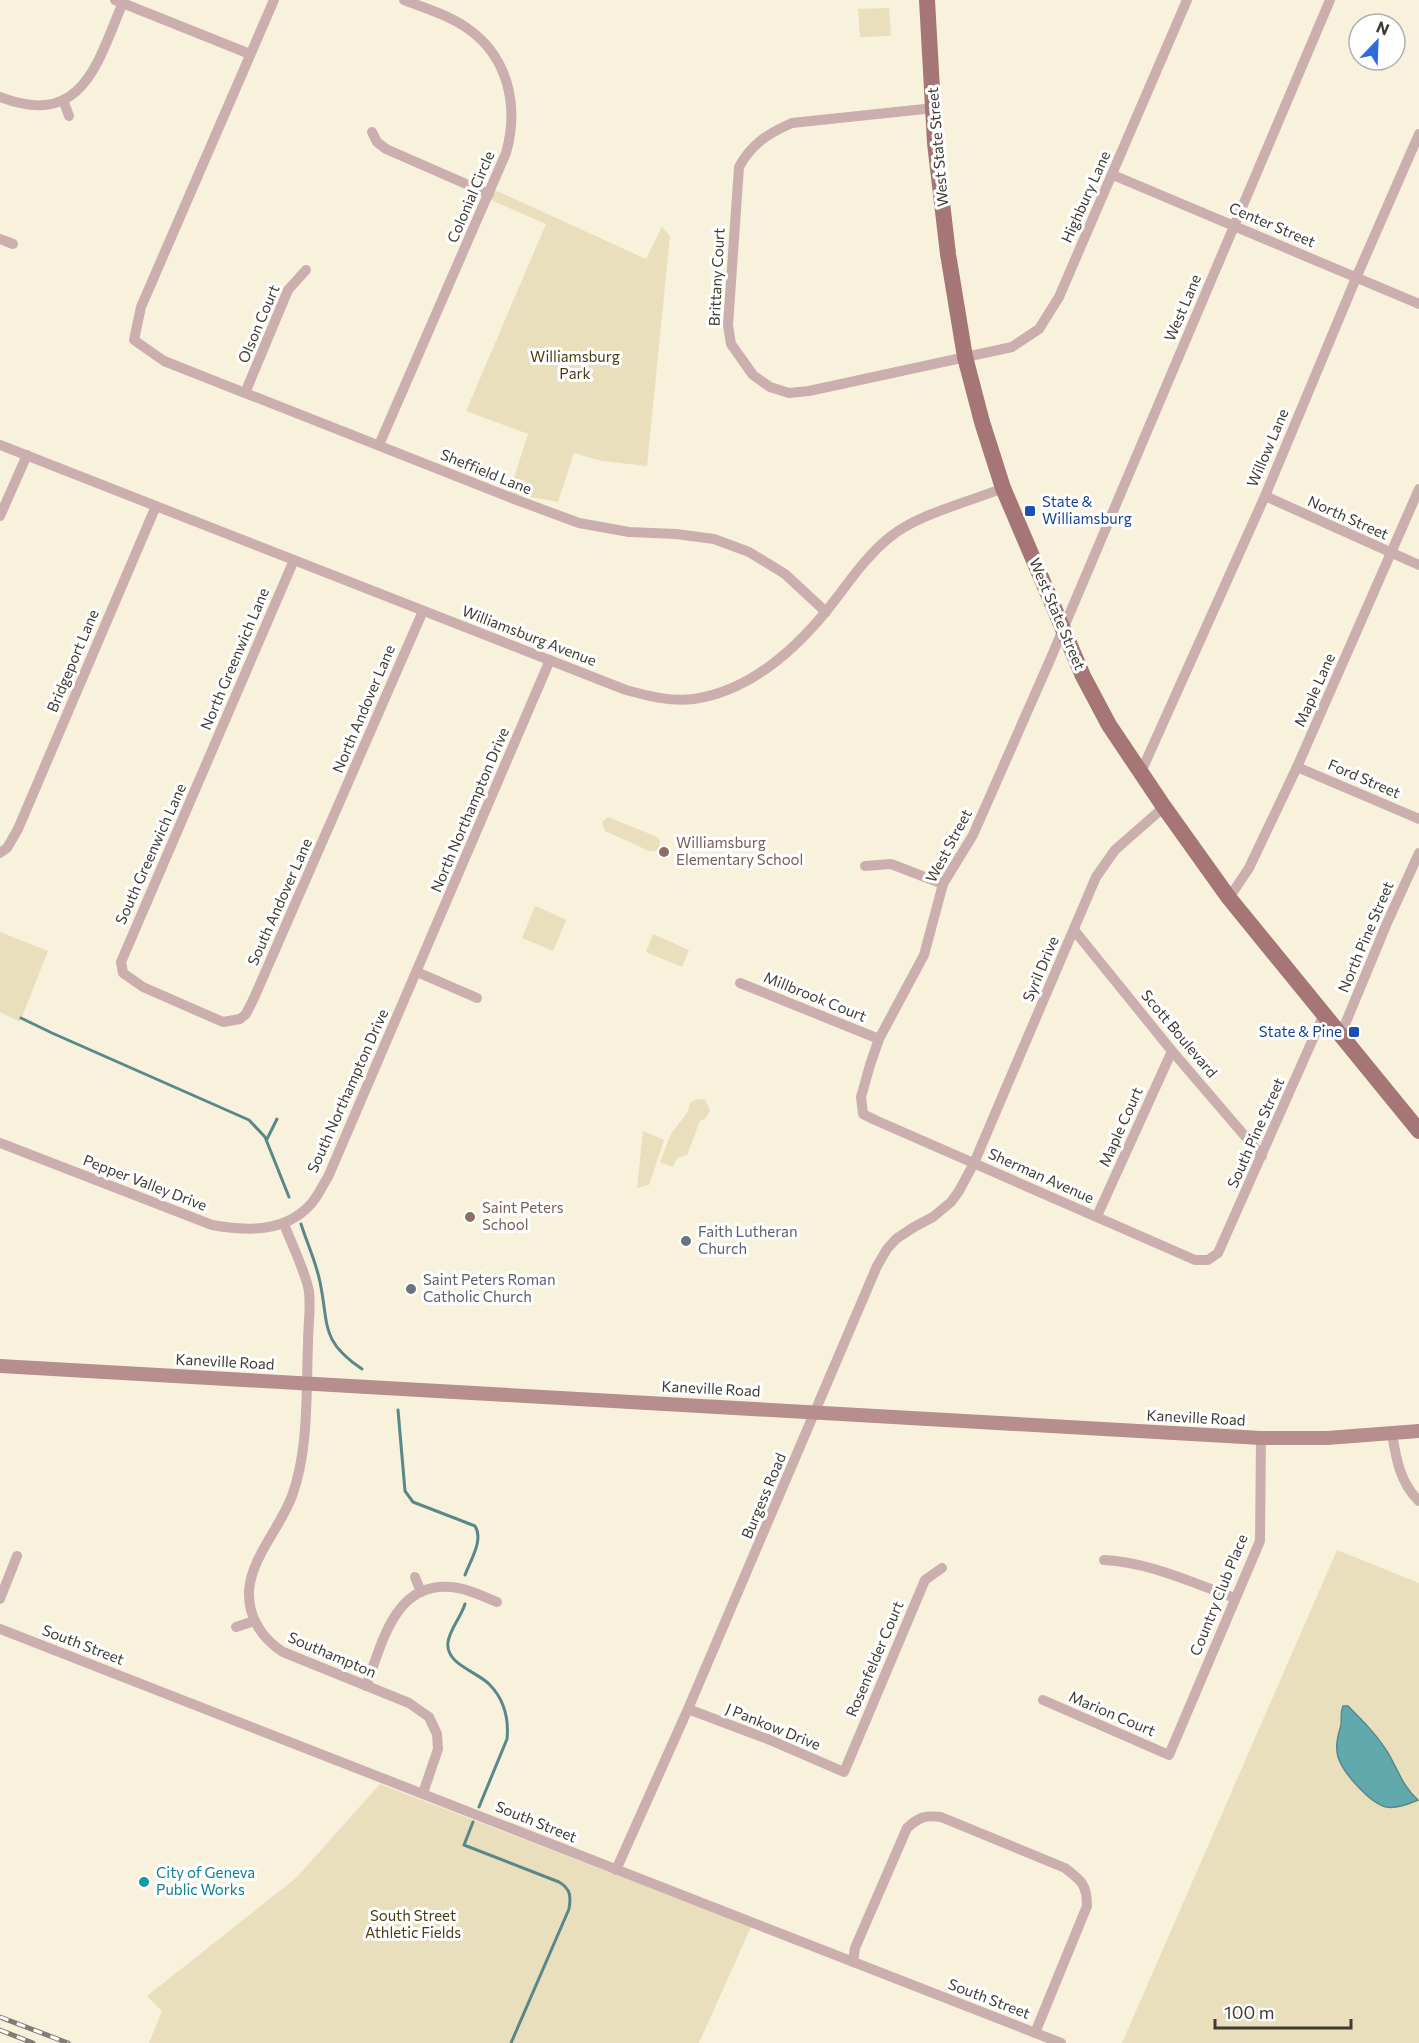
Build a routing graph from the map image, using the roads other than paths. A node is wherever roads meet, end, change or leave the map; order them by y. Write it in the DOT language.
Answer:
graph roads {
  1 [pos="274,0"];
  2 [pos="404,0"];
  3 [pos="927,0"];
  4 [pos="1187,0"];
  5 [pos="1330,0"];
  6 [pos="121,1"];
  7 [pos="250,54"];
  8 [pos="0,97"];
  9 [pos="63,100"];
  10 [pos="934,108"];
  11 [pos="69,116"];
  12 [pos="372,132"];
  13 [pos="1419,134"];
  14 [pos="1113,175"];
  15 [pos="489,194"];
  16 [pos="1235,225"];
  17 [pos="0,239"];
  18 [pos="13,244"];
  19 [pos="306,270"];
  20 [pos="1356,278"];
  21 [pos="1419,304"];
  22 [pos="964,357"];
  23 [pos="245,393"];
  24 [pos="0,445"];
  25 [pos="379,445"];
  26 [pos="27,455"];
  27 [pos="1003,488"];
  28 [pos="1419,489"];
  29 [pos="1265,496"];
  30 [pos="156,506"];
  31 [pos="0,516"];
  32 [pos="1392,554"];
  33 [pos="294,560"];
  34 [pos="1419,566"];
  35 [pos="423,611"];
  36 [pos="826,612"];
  37 [pos="1063,627"];
  38 [pos="550,660"];
  39 [pos="1297,767"];
  40 [pos="204,769"];
  41 [pos="1141,772"];
  42 [pos="1164,807"];
  43 [pos="333,819"];
  44 [pos="1419,819"];
  45 [pos="0,853"];
  46 [pos="1419,853"];
  47 [pos="865,866"];
  48 [pos="943,884"];
  49 [pos="1229,898"];
  50 [pos="1074,930"];
  51 [pos="124,951"];
  52 [pos="417,972"];
  53 [pos="740,983"];
  54 [pos="477,998"];
  55 [pos="1324,1014"];
  56 [pos="1341,1034"];
  57 [pos="879,1039"];
  58 [pos="1172,1051"];
  59 [pos="863,1114"];
  60 [pos="1419,1131"];
  61 [pos="0,1143"];
  62 [pos="1262,1156"];
  63 [pos="974,1163"];
  64 [pos="1097,1216"];
  65 [pos="284,1224"];
  66 [pos="1208,1260"];
  67 [pos="0,1366"];
  68 [pos="307,1383"];
  69 [pos="816,1412"];
  70 [pos="1419,1431"];
  71 [pos="1392,1434"];
  72 [pos="1261,1438"];
  73 [pos="1419,1501"];
  74 [pos="17,1556"];
  75 [pos="1104,1560"];
  76 [pos="942,1568"];
  77 [pos="415,1577"];
  78 [pos="421,1592"];
  79 [pos="1235,1598"];
  80 [pos="0,1599"];
  81 [pos="497,1602"];
  82 [pos="254,1621"];
  83 [pos="236,1627"];
  84 [pos="0,1629"];
  85 [pos="366,1686"];
  86 [pos="1043,1700"];
  87 [pos="688,1709"];
  88 [pos="1169,1755"];
  89 [pos="845,1770"];
  90 [pos="423,1794"];
  91 [pos="616,1870"];
  92 [pos="853,1962"];
  93 [pos="1035,2033"];
  94 [pos="1061,2043"];
  1 -- 7 [label="street"];
  2 -- 15 [label="street, Colonial Circle"];
  3 -- 10 [label="main road, West State Street"];
  4 -- 14 [label="street, Highbury Lane"];
  5 -- 16 [label="street, West Lane"];
  6 -- 7 [label="street"];
  6 -- 9 [label="street"];
  7 -- 23 [label="street, Sheffield Lane"];
  8 -- 9 [label="street"];
  9 -- 11 [label="street"];
  10 -- 22 [label="main road, West State Street"];
  10 -- 22 [label="street, Brittany Court"];
  12 -- 15 [label="street"];
  13 -- 20 [label="street, Willow Lane"];
  14 -- 16 [label="street, Center Street"];
  14 -- 22 [label="street, Highbury Lane"];
  15 -- 25 [label="street, Colonial Circle"];
  16 -- 20 [label="street, Center Street"];
  16 -- 37 [label="street, West Lane"];
  17 -- 18 [label="street"];
  19 -- 23 [label="street, Olson Court"];
  20 -- 21 [label="street, Center Street"];
  20 -- 29 [label="street, Willow Lane"];
  22 -- 27 [label="main road, West State Street"];
  23 -- 25 [label="street, Sheffield Lane"];
  24 -- 26 [label="street, Williamsburg Avenue"];
  25 -- 36 [label="street, Sheffield Lane"];
  26 -- 30 [label="street, Williamsburg Avenue"];
  26 -- 31 [label="street"];
  27 -- 36 [label="street, Williamsburg Avenue"];
  27 -- 37 [label="main road, West State Street"];
  28 -- 32 [label="street, Maple Lane"];
  29 -- 32 [label="street, North Street"];
  29 -- 41 [label="street, Willow Lane"];
  30 -- 33 [label="street, Williamsburg Avenue"];
  30 -- 45 [label="street, Bridgeport Lane"];
  32 -- 34 [label="street, North Street"];
  32 -- 39 [label="street, Maple Lane"];
  33 -- 35 [label="street, Williamsburg Avenue"];
  33 -- 40 [label="street, North Greenwich Lane"];
  35 -- 38 [label="street, Williamsburg Avenue"];
  35 -- 43 [label="street, North Andover Lane"];
  36 -- 38 [label="street, Williamsburg Avenue"];
  37 -- 41 [label="main road, West State Street"];
  37 -- 48 [label="street, West Street"];
  38 -- 52 [label="street, North Northampton Drive"];
  39 -- 44 [label="street, Ford Street"];
  39 -- 49 [label="street, Maple Lane"];
  40 -- 51 [label="street, South Greenwich Lane"];
  41 -- 42 [label="main road, West State Street"];
  42 -- 49 [label="main road, West State Street"];
  42 -- 50 [label="street, Syril Drive"];
  43 -- 51 [label="street, South Andover Lane"];
  46 -- 56 [label="street, North Pine Street"];
  47 -- 48 [label="street"];
  48 -- 57 [label="street, West Street"];
  49 -- 55 [label="main road, West State Street"];
  50 -- 58 [label="street, Scott Boulevard"];
  50 -- 63 [label="street, Syril Drive"];
  52 -- 54 [label="street"];
  52 -- 65 [label="street, South Northampton Drive"];
  53 -- 57 [label="street, Millbrook Court"];
  55 -- 56 [label="main road, West State Street"];
  55 -- 62 [label="street, South Pine Street"];
  56 -- 60 [label="main road, West State Street"];
  57 -- 59 [label="street, West Street"];
  58 -- 62 [label="street, Scott Boulevard"];
  58 -- 64 [label="street, Maple Court"];
  59 -- 63 [label="street, Sherman Avenue"];
  61 -- 65 [label="street, Pepper Valley Drive"];
  62 -- 66 [label="street, South Pine Street"];
  63 -- 64 [label="street, Sherman Avenue"];
  63 -- 69 [label="street, Burgess Road"];
  64 -- 66 [label="street, Sherman Avenue"];
  65 -- 68 [label="street"];
  67 -- 68 [label="main road, Kaneville Road"];
  68 -- 69 [label="main road, Kaneville Road"];
  68 -- 82 [label="street"];
  69 -- 72 [label="main road, Kaneville Road"];
  69 -- 87 [label="street, Burgess Road"];
  70 -- 71 [label="main road, Kaneville Road"];
  71 -- 72 [label="main road, Kaneville Road"];
  71 -- 73 [label="street"];
  72 -- 79 [label="street, Country Club Place"];
  74 -- 80 [label="street"];
  75 -- 79 [label="street"];
  76 -- 89 [label="street, Rosenfelder Court"];
  77 -- 78 [label="street"];
  78 -- 81 [label="street"];
  78 -- 85 [label="street"];
  79 -- 88 [label="street, Country Club Place"];
  82 -- 83 [label="street"];
  82 -- 85 [label="street, Southampton"];
  84 -- 90 [label="street, South Street"];
  85 -- 90 [label="street, Southampton"];
  86 -- 88 [label="street, Marion Court"];
  87 -- 89 [label="street, J Pankow Drive"];
  87 -- 91 [label="street, Burgess Road"];
  90 -- 91 [label="street, South Street"];
  91 -- 92 [label="street, South Street"];
  92 -- 93 [label="street, South Street"];
  92 -- 93 [label="street"];
  93 -- 94 [label="street, South Street"];
}
